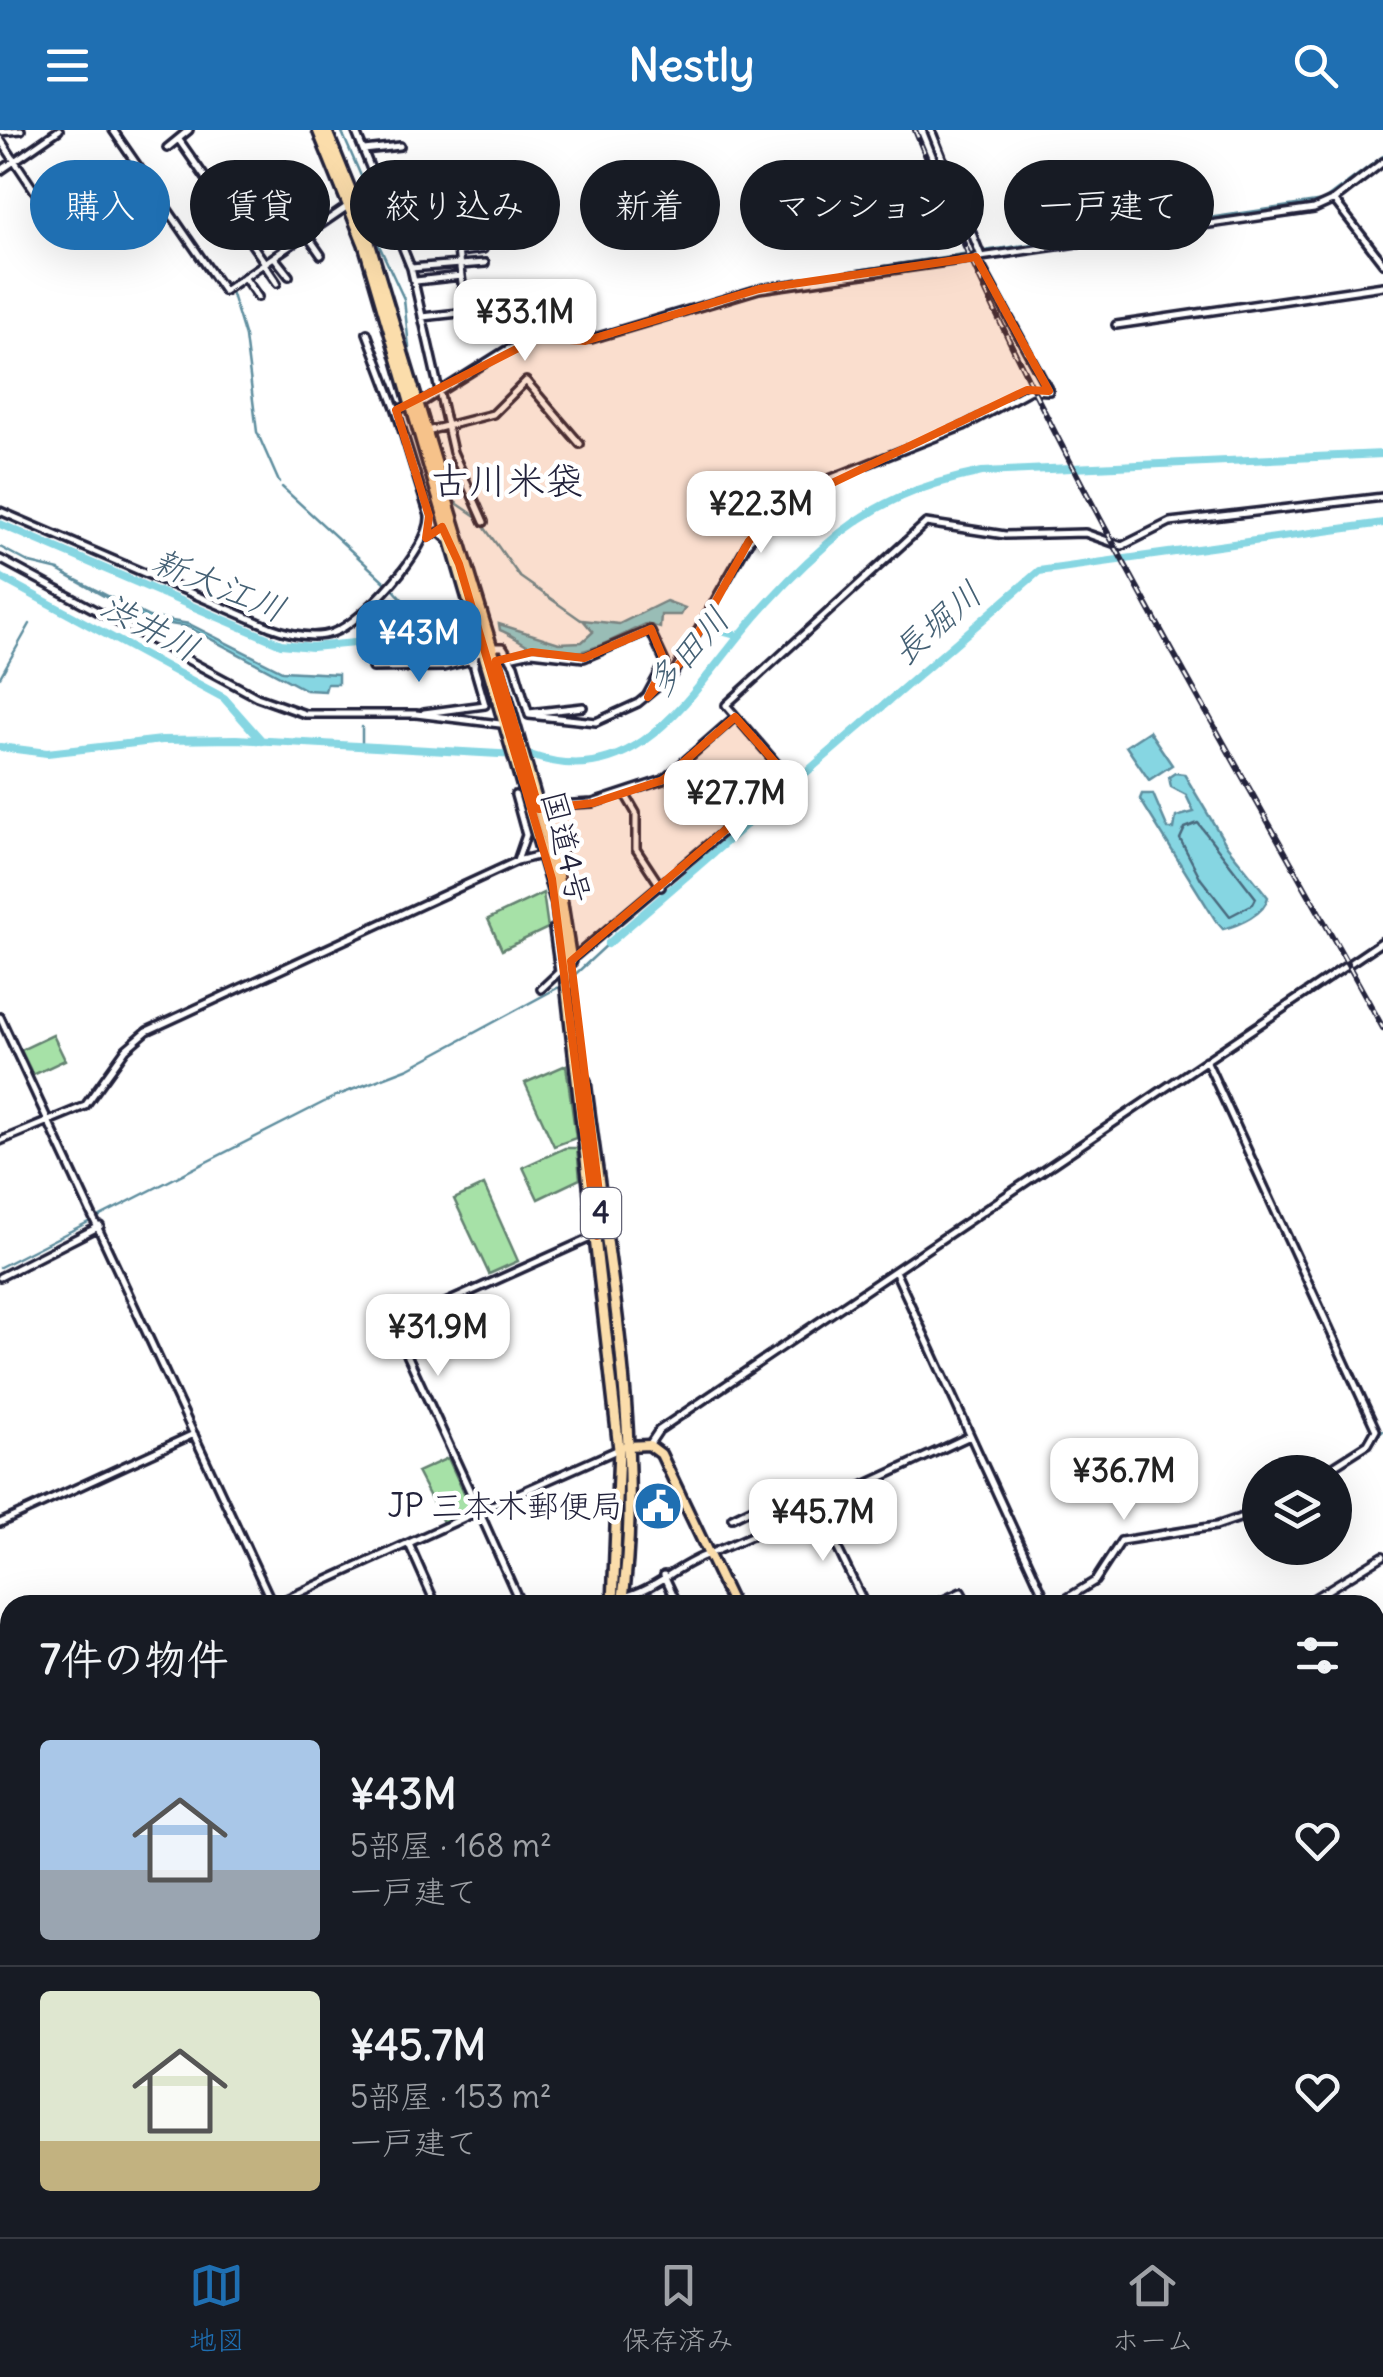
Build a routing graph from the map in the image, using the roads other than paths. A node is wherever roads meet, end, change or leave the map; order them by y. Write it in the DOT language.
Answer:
graph roads {
  1 [pos="22,130"];
  2 [pos="59,130"];
  3 [pos="113,130"];
  4 [pos="189,130"];
  5 [pos="318,130"];
  6 [pos="326,130"];
  7 [pos="356,130"];
  8 [pos="930,130"];
  9 [pos="0,136"];
  10 [pos="179,140"];
  11 [pos="400,146"];
  12 [pos="167,148"];
  13 [pos="364,150"];
  14 [pos="134,160"];
  15 [pos="193,160"];
  16 [pos="368,160"];
  17 [pos="14,161"];
  18 [pos="1383,162"];
  19 [pos="0,171"];
  20 [pos="30,185"];
  21 [pos="1334,200"];
  22 [pos="350,204"];
  23 [pos="170,213"];
  24 [pos="330,218"];
  25 [pos="255,250"];
  26 [pos="284,250"];
  27 [pos="318,250"];
  28 [pos="366,250"];
  29 [pos="404,250"];
  30 [pos="475,250"];
  31 [pos="459,252"];
  32 [pos="321,255"];
  33 [pos="979,256"];
  34 [pos="274,257"];
  35 [pos="264,263"];
  36 [pos="485,263"];
  37 [pos="1383,263"];
  38 [pos="460,265"];
  39 [pos="411,268"];
  40 [pos="289,276"];
  41 [pos="462,276"];
  42 [pos="244,277"];
  43 [pos="414,281"];
  44 [pos="276,283"];
  45 [pos="1383,286"];
  46 [pos="486,288"];
  47 [pos="258,297"];
  48 [pos="487,310"];
  49 [pos="422,317"];
  50 [pos="1116,325"];
  51 [pos="367,333"];
  52 [pos="437,393"];
  53 [pos="418,403"];
  54 [pos="396,410"];
  55 [pos="446,426"];
  56 [pos="429,430"];
  57 [pos="580,444"];
  58 [pos="1383,497"];
  59 [pos="0,510"];
  60 [pos="484,522"];
  61 [pos="426,538"];
  62 [pos="0,558"];
  63 [pos="459,564"];
  64 [pos="487,649"];
  65 [pos="510,657"];
  66 [pos="474,664"];
  67 [pos="372,668"];
  68 [pos="516,671"];
  69 [pos="508,674"];
  70 [pos="648,698"];
  71 [pos="583,707"];
  72 [pos="526,713"];
  73 [pos="416,714"];
  74 [pos="735,717"];
  75 [pos="500,724"];
  76 [pos="625,794"];
  77 [pos="515,796"];
  78 [pos="532,830"];
  79 [pos="526,835"];
  80 [pos="548,853"];
  81 [pos="517,861"];
  82 [pos="660,886"];
  83 [pos="553,928"];
  84 [pos="1383,941"];
  85 [pos="566,962"];
  86 [pos="541,989"];
  87 [pos="0,1017"];
  88 [pos="1206,1060"];
  89 [pos="51,1120"];
  90 [pos="0,1141"];
  91 [pos="99,1224"];
  92 [pos="601,1235"];
  93 [pos="895,1270"];
  94 [pos="0,1277"];
  95 [pos="194,1434"];
  96 [pos="970,1436"];
  97 [pos="649,1445"];
  98 [pos="623,1448"];
  99 [pos="1351,1455"];
  100 [pos="817,1506"];
  101 [pos="479,1512"];
  102 [pos="1242,1517"];
  103 [pos="732,1518"];
  104 [pos="0,1524"];
  105 [pos="770,1527"];
  106 [pos="409,1544"];
  107 [pos="708,1554"];
  108 [pos="1383,1556"];
  109 [pos="664,1575"];
  110 [pos="268,1595"];
  111 [pos="295,1595"];
  112 [pos="432,1595"];
  113 [pos="514,1595"];
  114 [pos="616,1595"];
  115 [pos="636,1595"];
  116 [pos="673,1595"];
  117 [pos="728,1595"];
  118 [pos="861,1595"];
  119 [pos="1043,1595"];
  120 [pos="1073,1595"];
  121 [pos="1319,1595"];
  1 -- 9 [label="street"];
  2 -- 17 [label="street"];
  3 -- 14 [label="street"];
  4 -- 10 [label="street"];
  5 -- 22 [label="highway, 国道4号 / 4"];
  6 -- 53 [label="highway, 国道4号 / 4"];
  7 -- 13 [label="street"];
  8 -- 33 [label="street"];
  9 -- 17 [label="street"];
  10 -- 12 [label="street"];
  10 -- 15 [label="street"];
  11 -- 13 [label="street"];
  13 -- 16 [label="street"];
  17 -- 19 [label="street"];
  17 -- 20 [label="street"];
  18 -- 21 [label="street"];
  21 -- 33 [label="street"];
  21 -- 37 [label="street"];
  22 -- 24 [label="street"];
  23 -- 42 [label="street"];
  25 -- 35 [label="street"];
  26 -- 34 [label="street"];
  27 -- 32 [label="street"];
  28 -- 53 [label="highway, 国道4号 / 4"];
  29 -- 39 [label="street"];
  30 -- 31 [label="street"];
  31 -- 38 [label="street"];
  33 -- 52 [label="street"];
  33 -- 70 [label="street"];
  34 -- 35 [label="street"];
  34 -- 40 [label="street"];
  35 -- 42 [label="street"];
  35 -- 44 [label="street"];
  36 -- 38 [label="street"];
  38 -- 39 [label="street"];
  38 -- 41 [label="street"];
  39 -- 43 [label="street"];
  41 -- 43 [label="street"];
  41 -- 46 [label="street"];
  42 -- 47 [label="street"];
  43 -- 49 [label="street"];
  45 -- 50 [label="street"];
  48 -- 49 [label="street"];
  49 -- 52 [label="street"];
  51 -- 54 [label="street"];
  52 -- 53 [label="street"];
  52 -- 55 [label="street"];
  53 -- 54 [label="street"];
  53 -- 56 [label="highway, 国道4号 / 4"];
  53 -- 63 [label="highway, 国道4号 / 4"];
  54 -- 61 [label="street"];
  55 -- 56 [label="street"];
  55 -- 57 [label="street"];
  55 -- 60 [label="street"];
  56 -- 64 [label="highway, 国道4号 / 4"];
  58 -- 74 [label="street"];
  59 -- 61 [label="street"];
  61 -- 63 [label="street"];
  62 -- 73 [label="street"];
  63 -- 64 [label="highway, 国道4号 / 4"];
  64 -- 65 [label="street"];
  64 -- 66 [label="street"];
  64 -- 80 [label="highway, 国道4号 / 4"];
  65 -- 68 [label="street"];
  65 -- 70 [label="street"];
  66 -- 67 [label="street"];
  66 -- 73 [label="street"];
  68 -- 69 [label="street"];
  68 -- 72 [label="street"];
  70 -- 72 [label="street"];
  71 -- 72 [label="street"];
  73 -- 75 [label="street"];
  74 -- 76 [label="street"];
  74 -- 82 [label="street"];
  76 -- 80 [label="street"];
  76 -- 82 [label="street"];
  77 -- 79 [label="street"];
  78 -- 79 [label="street"];
  79 -- 81 [label="street"];
  80 -- 81 [label="street"];
  80 -- 85 [label="highway, 国道4号 / 4"];
  81 -- 89 [label="street"];
  82 -- 85 [label="street"];
  83 -- 85 [label="street"];
  84 -- 88 [label="street"];
  85 -- 86 [label="street"];
  85 -- 92 [label="highway, 国道4号 / 4"];
  87 -- 89 [label="street"];
  88 -- 93 [label="street"];
  88 -- 99 [label="street"];
  89 -- 90 [label="street"];
  89 -- 91 [label="street"];
  91 -- 94 [label="street"];
  91 -- 95 [label="street"];
  92 -- 98 [label="highway, 国道4号 / 4"];
  92 -- 101 [label="street"];
  93 -- 96 [label="street"];
  93 -- 97 [label="street"];
  95 -- 104 [label="street"];
  95 -- 110 [label="street"];
  96 -- 100 [label="street"];
  96 -- 119 [label="street"];
  97 -- 98 [label="main road"];
  97 -- 107 [label="main road"];
  98 -- 101 [label="street"];
  98 -- 114 [label="highway, 国道4号 / 4"];
  100 -- 105 [label="street"];
  100 -- 118 [label="street"];
  101 -- 106 [label="street"];
  101 -- 113 [label="street"];
  102 -- 120 [label="street"];
  103 -- 105 [label="street"];
  105 -- 107 [label="street"];
  106 -- 111 [label="street"];
  106 -- 112 [label="street"];
  107 -- 109 [label="street"];
  107 -- 117 [label="main road"];
  108 -- 121 [label="street"];
  109 -- 115 [label="street"];
  109 -- 116 [label="street"];
}
